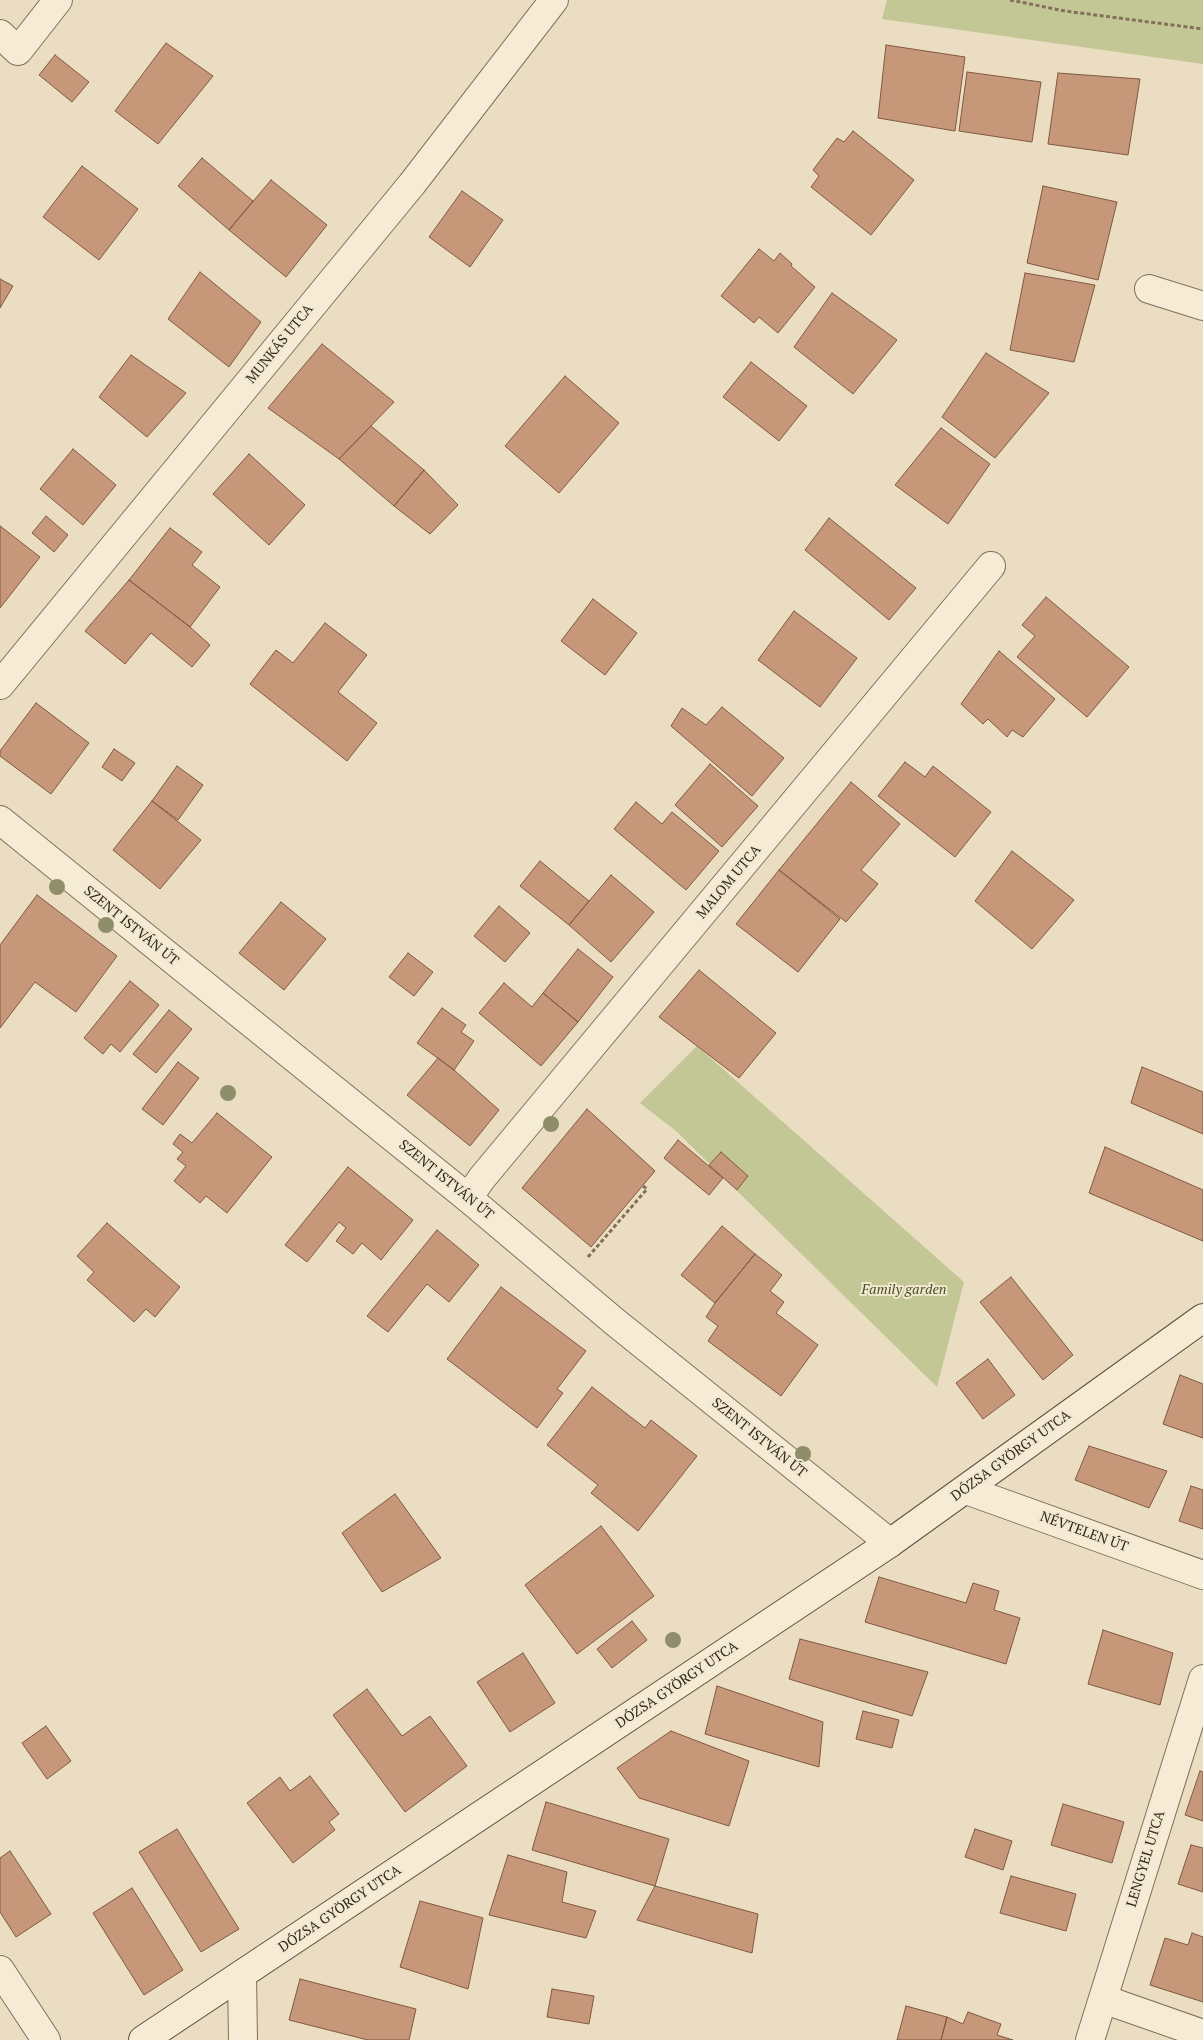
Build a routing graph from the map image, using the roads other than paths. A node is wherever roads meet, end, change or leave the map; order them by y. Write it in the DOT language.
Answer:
graph roads {
  1 [pos="58,0"];
  2 [pos="554,0"];
  3 [pos="9,42"];
  4 [pos="1149,289"];
  5 [pos="1203,306"];
  6 [pos="991,566"];
  7 [pos="0,685"];
  8 [pos="0,820"];
  9 [pos="468,1198"];
  10 [pos="1203,1318"];
  11 [pos="966,1490"];
  12 [pos="890,1543"];
  13 [pos="1203,1575"];
  14 [pos="1203,1679"];
  15 [pos="0,1970"];
  16 [pos="242,1975"];
  17 [pos="1103,1999"];
  18 [pos="1203,2034"];
  19 [pos="46,2040"];
  20 [pos="143,2040"];
  21 [pos="244,2040"];
  22 [pos="1090,2040"];
  1 -- 3 [label="street"];
  2 -- 7 [label="street, MUNKÁS UTCA"];
  4 -- 5 [label="street"];
  6 -- 9 [label="street, MALOM UTCA"];
  8 -- 9 [label="street, SZENT ISTVÁN ÚT"];
  9 -- 12 [label="street, SZENT ISTVÁN ÚT"];
  10 -- 11 [label="street, DÓZSA GYÖRGY UTCA"];
  11 -- 12 [label="street, DÓZSA GYÖRGY UTCA"];
  11 -- 13 [label="street, NÉVTELEN ÚT"];
  12 -- 16 [label="street, DÓZSA GYÖRGY UTCA"];
  14 -- 17 [label="street, LENGYEL UTCA"];
  15 -- 19 [label="street"];
  16 -- 20 [label="street, DÓZSA GYÖRGY UTCA"];
  16 -- 21 [label="street"];
  17 -- 18 [label="street"];
  17 -- 22 [label="street, LENGYEL UTCA"];
}
